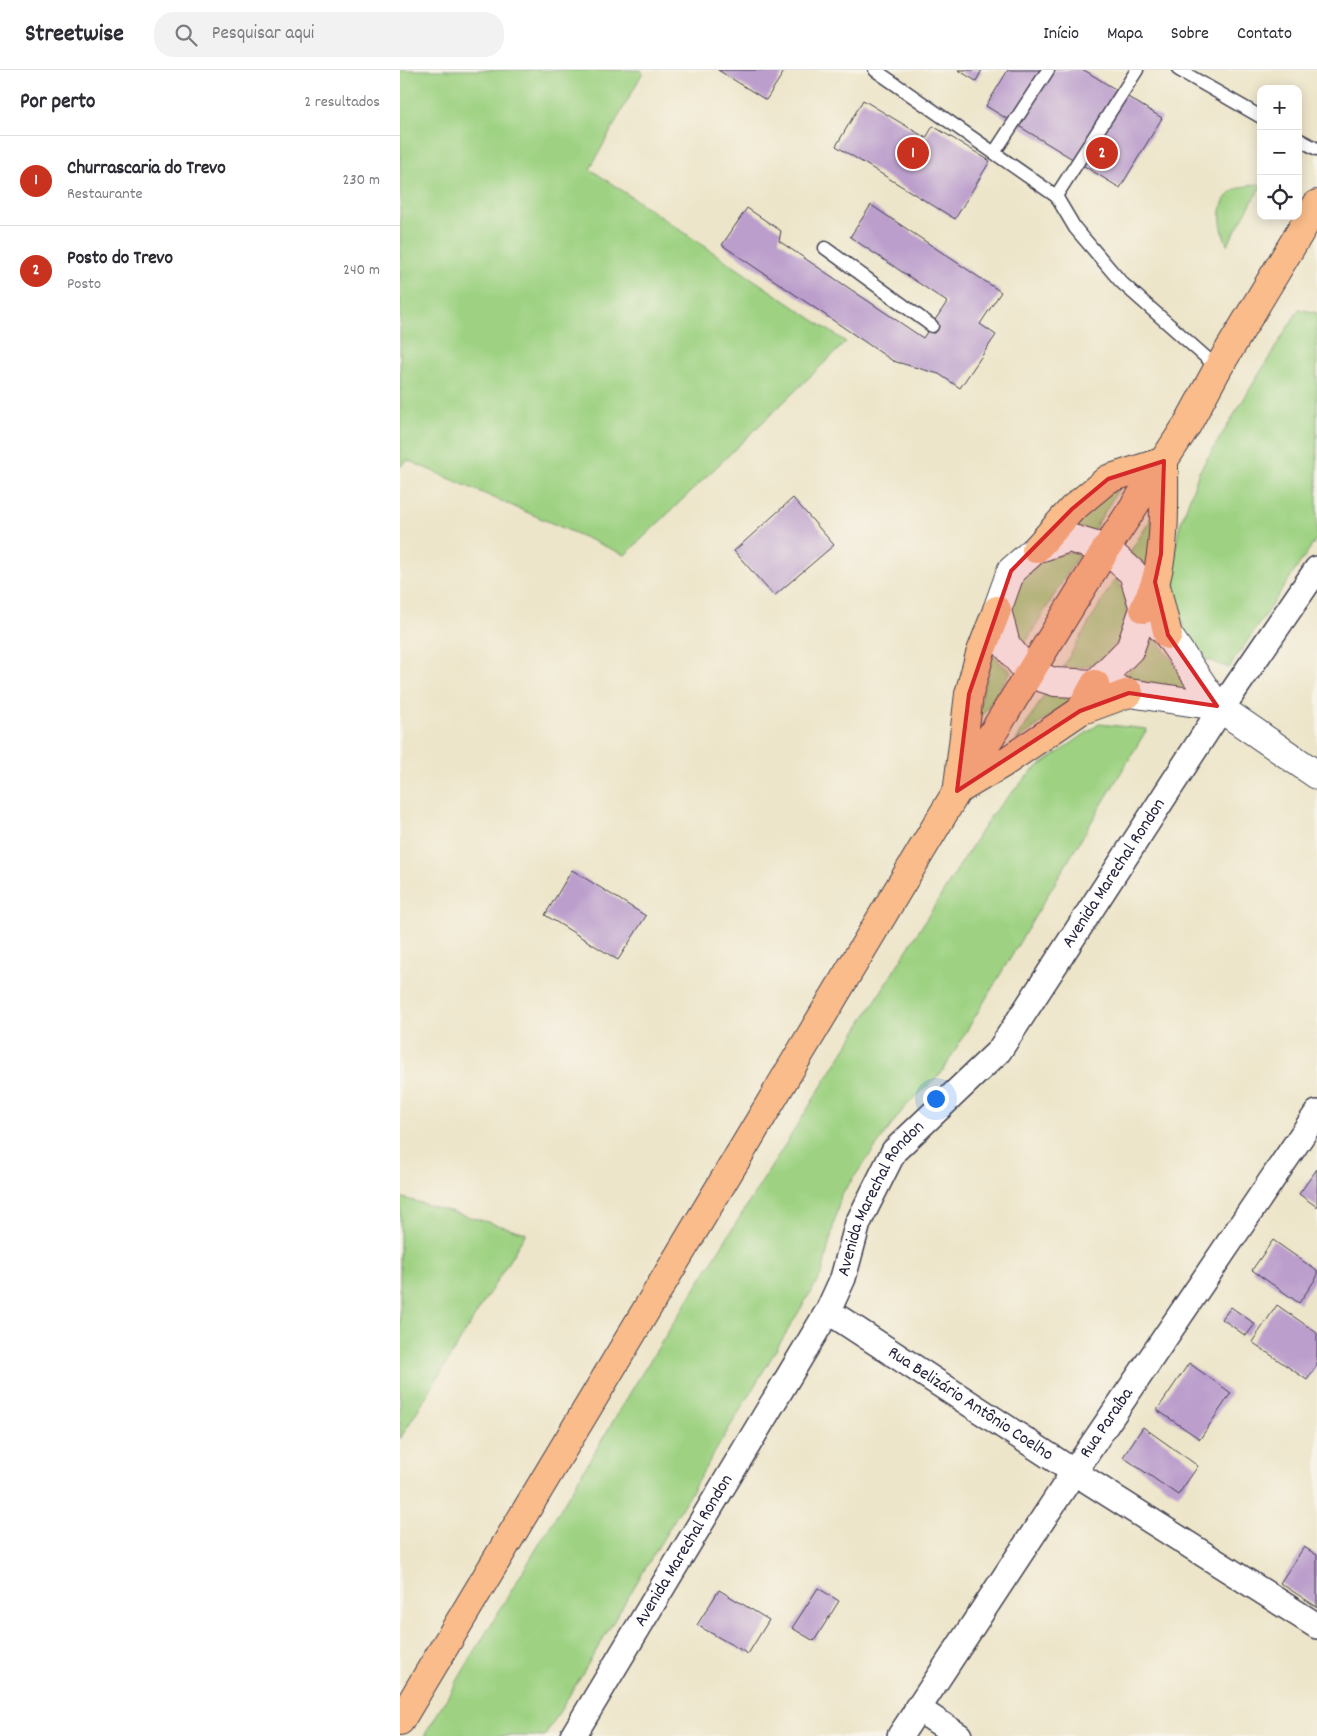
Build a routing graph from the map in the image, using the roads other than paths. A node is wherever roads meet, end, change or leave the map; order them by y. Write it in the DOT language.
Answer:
graph roads {
  1 [pos="875,70"];
  2 [pos="1048,70"];
  3 [pos="1137,70"];
  4 [pos="1179,70"];
  5 [pos="1257,115"];
  6 [pos="1302,140"];
  7 [pos="1317,149"];
  8 [pos="994,153"];
  9 [pos="1056,196"];
  10 [pos="1317,204"];
  11 [pos="825,248"];
  12 [pos="932,326"];
  13 [pos="1218,368"];
  14 [pos="1164,461"];
  15 [pos="1036,549"];
  16 [pos="1106,549"];
  17 [pos="1317,569"];
  18 [pos="1155,582"];
  19 [pos="1144,609"];
  20 [pos="997,610"];
  21 [pos="1168,635"];
  22 [pos="1030,674"];
  23 [pos="1094,684"];
  24 [pos="1129,693"];
  25 [pos="1219,707"];
  26 [pos="1080,711"];
  27 [pos="1317,775"];
  28 [pos="957,792"];
  29 [pos="1317,1113"];
  30 [pos="828,1311"];
  31 [pos="1074,1472"];
  32 [pos="1317,1626"];
  33 [pos="918,1708"];
  34 [pos="400,1721"];
  35 [pos="573,1736"];
  36 [pos="900,1736"];
  37 [pos="959,1736"];
  1 -- 8 [label="lane"];
  2 -- 8 [label="lane"];
  3 -- 9 [label="lane"];
  4 -- 5 [label="lane"];
  6 -- 7 [label="lane"];
  8 -- 9 [label="lane"];
  9 -- 13 [label="lane"];
  10 -- 13 [label="highway"];
  11 -- 12 [label="lane"];
  13 -- 14 [label="highway"];
  14 -- 15 [label="highway"];
  14 -- 16 [label="highway"];
  14 -- 18 [label="highway"];
  15 -- 16 [label="street"];
  15 -- 20 [label="street"];
  16 -- 19 [label="street"];
  16 -- 22 [label="highway"];
  17 -- 25 [label="street, Avenida Marechal Rondon"];
  18 -- 19 [label="highway"];
  18 -- 21 [label="highway"];
  19 -- 21 [label="street"];
  19 -- 23 [label="street"];
  20 -- 22 [label="street"];
  20 -- 28 [label="highway"];
  21 -- 25 [label="street"];
  22 -- 23 [label="street"];
  22 -- 28 [label="highway"];
  23 -- 24 [label="street"];
  23 -- 26 [label="highway"];
  24 -- 25 [label="street"];
  24 -- 26 [label="highway"];
  25 -- 27 [label="street"];
  25 -- 30 [label="street, Avenida Marechal Rondon"];
  26 -- 28 [label="highway"];
  28 -- 34 [label="highway"];
  29 -- 31 [label="street, Rua Paraíba"];
  30 -- 31 [label="street, Rua Belizário Antônio Coelho"];
  30 -- 35 [label="street, Avenida Marechal Rondon"];
  31 -- 32 [label="street, Rua Belizário Antônio Coelho"];
  31 -- 33 [label="street, Rua Paraíba"];
  33 -- 36 [label="street, Rua Paraíba"];
  33 -- 37 [label="street"];
}
